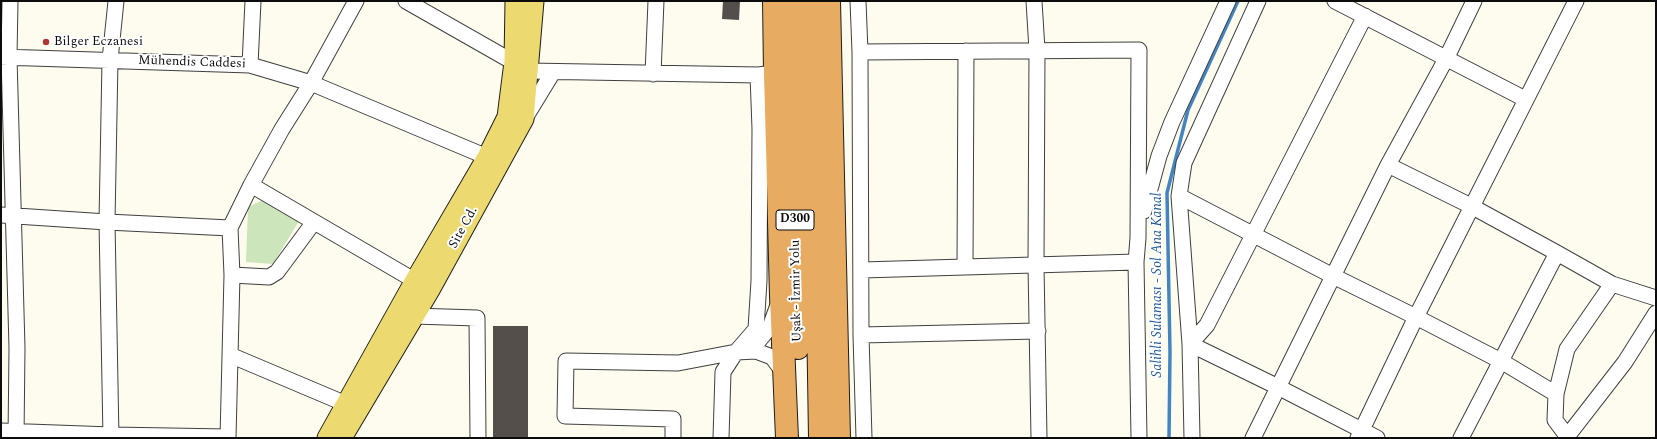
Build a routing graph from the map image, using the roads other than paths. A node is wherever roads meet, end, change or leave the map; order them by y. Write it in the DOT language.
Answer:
graph roads {
  1 [pos="10,1"];
  2 [pos="116,1"];
  3 [pos="253,1"];
  4 [pos="356,1"];
  5 [pos="406,1"];
  6 [pos="515,1"];
  7 [pos="534,1"];
  8 [pos="656,1"];
  9 [pos="774,1"];
  10 [pos="791,1"];
  11 [pos="813,1"];
  12 [pos="829,1"];
  13 [pos="858,1"];
  14 [pos="1034,1"];
  15 [pos="1228,1"];
  16 [pos="1258,1"];
  17 [pos="1335,1"];
  18 [pos="1474,1"];
  19 [pos="1576,1"];
  20 [pos="1365,16"];
  21 [pos="1038,50"];
  22 [pos="966,51"];
  23 [pos="860,52"];
  24 [pos="5,57"];
  25 [pos="1446,59"];
  26 [pos="110,60"];
  27 [pos="250,65"];
  28 [pos="521,67"];
  29 [pos="553,72"];
  30 [pos="653,74"];
  31 [pos="767,74"];
  32 [pos="311,83"];
  33 [pos="1525,100"];
  34 [pos="524,119"];
  35 [pos="487,157"];
  36 [pos="1388,165"];
  37 [pos="251,185"];
  38 [pos="1179,196"];
  39 [pos="1471,206"];
  40 [pos="7,215"];
  41 [pos="107,222"];
  42 [pos="314,222"];
  43 [pos="230,228"];
  44 [pos="1253,234"];
  45 [pos="1138,238"];
  46 [pos="1557,252"];
  47 [pos="1136,262"];
  48 [pos="1036,265"];
  49 [pos="965,266"];
  50 [pos="862,270"];
  51 [pos="232,275"];
  52 [pos="1333,276"];
  53 [pos="1612,284"];
  54 [pos="422,286"];
  55 [pos="781,296"];
  56 [pos="1656,298"];
  57 [pos="1656,313"];
  58 [pos="414,316"];
  59 [pos="1416,317"];
  60 [pos="1038,332"];
  61 [pos="861,335"];
  62 [pos="1190,344"];
  63 [pos="736,352"];
  64 [pos="230,355"];
  65 [pos="1501,361"];
  66 [pos="784,373"];
  67 [pos="1278,387"];
  68 [pos="1556,394"];
  69 [pos="346,404"];
  70 [pos="1,431"];
  71 [pos="1360,434"];
  72 [pos="16,435"];
  73 [pos="111,437"];
  74 [pos="1567,437"];
  75 [pos="228,438"];
  76 [pos="327,438"];
  77 [pos="342,438"];
  78 [pos="478,438"];
  79 [pos="673,438"];
  80 [pos="721,438"];
  81 [pos="787,438"];
  82 [pos="800,438"];
  83 [pos="820,438"];
  84 [pos="839,438"];
  85 [pos="864,438"];
  86 [pos="1039,438"];
  87 [pos="1139,438"];
  88 [pos="1192,438"];
  89 [pos="1253,438"];
  90 [pos="1377,438"];
  91 [pos="1461,438"];
  1 -- 24 [label="street"];
  2 -- 26 [label="street"];
  3 -- 27 [label="street"];
  4 -- 32 [label="street"];
  5 -- 28 [label="street"];
  6 -- 28 [label="main road, Site Cd."];
  7 -- 28 [label="main road, Site Cd."];
  8 -- 30 [label="street"];
  9 -- 31 [label="highway"];
  10 -- 82 [label="highway, Uşak - İzmir Yolu / D300"];
  11 -- 83 [label="highway, Uşak - İzmir Yolu / D300"];
  12 -- 84 [label="highway"];
  13 -- 23 [label="street"];
  14 -- 21 [label="street"];
  15 -- 45 [label="street"];
  16 -- 38 [label="street"];
  17 -- 20 [label="street"];
  18 -- 25 [label="street"];
  19 -- 33 [label="street"];
  20 -- 25 [label="street"];
  20 -- 44 [label="street"];
  21 -- 22 [label="street"];
  21 -- 45 [label="street"];
  21 -- 48 [label="street"];
  22 -- 23 [label="street"];
  22 -- 49 [label="street"];
  23 -- 50 [label="street"];
  24 -- 26 [label="street, Mühendis Caddesi"];
  24 -- 40 [label="street"];
  25 -- 33 [label="street"];
  25 -- 36 [label="street"];
  26 -- 27 [label="street, Mühendis Caddesi"];
  26 -- 41 [label="street"];
  27 -- 32 [label="street, Mühendis Caddesi"];
  28 -- 29 [label="street"];
  28 -- 34 [label="main road, Site Cd."];
  28 -- 35 [label="main road, Site Cd."];
  29 -- 30 [label="street"];
  29 -- 34 [label="street"];
  30 -- 31 [label="street"];
  31 -- 55 [label="highway"];
  31 -- 63 [label="street"];
  32 -- 35 [label="street, Mühendis Caddesi"];
  32 -- 37 [label="street"];
  33 -- 39 [label="street"];
  34 -- 54 [label="main road, Site Cd."];
  35 -- 54 [label="main road, Site Cd."];
  36 -- 39 [label="street"];
  36 -- 52 [label="street"];
  37 -- 42 [label="street"];
  37 -- 43 [label="street"];
  38 -- 44 [label="street"];
  38 -- 62 [label="street"];
  39 -- 46 [label="street"];
  39 -- 59 [label="street"];
  40 -- 41 [label="street"];
  40 -- 72 [label="street"];
  41 -- 43 [label="street"];
  41 -- 73 [label="street"];
  42 -- 51 [label="street"];
  42 -- 54 [label="street"];
  43 -- 51 [label="street"];
  44 -- 52 [label="street"];
  44 -- 62 [label="street"];
  45 -- 47 [label="street"];
  46 -- 53 [label="street"];
  46 -- 65 [label="street"];
  47 -- 48 [label="street"];
  47 -- 87 [label="street"];
  48 -- 49 [label="street"];
  48 -- 60 [label="street"];
  49 -- 50 [label="street"];
  50 -- 61 [label="street"];
  51 -- 64 [label="street"];
  52 -- 59 [label="street"];
  52 -- 67 [label="street"];
  53 -- 56 [label="street"];
  53 -- 68 [label="street"];
  54 -- 58 [label="main road, Site Cd."];
  54 -- 69 [label="main road, Site Cd."];
  55 -- 63 [label="street"];
  55 -- 66 [label="highway"];
  57 -- 74 [label="street"];
  58 -- 77 [label="main road, Site Cd."];
  58 -- 78 [label="street"];
  59 -- 65 [label="street"];
  59 -- 71 [label="street"];
  60 -- 61 [label="street"];
  60 -- 86 [label="street"];
  61 -- 85 [label="street"];
  62 -- 67 [label="street"];
  62 -- 88 [label="street"];
  63 -- 66 [label="street"];
  63 -- 79 [label="street"];
  63 -- 80 [label="street"];
  64 -- 69 [label="street"];
  64 -- 75 [label="street"];
  65 -- 68 [label="street"];
  65 -- 91 [label="street"];
  66 -- 81 [label="highway"];
  67 -- 71 [label="street"];
  67 -- 89 [label="street"];
  68 -- 74 [label="street"];
  69 -- 76 [label="main road, Site Cd."];
  70 -- 72 [label="street"];
  71 -- 90 [label="street"];
  72 -- 73 [label="street"];
  73 -- 75 [label="street"];
}
